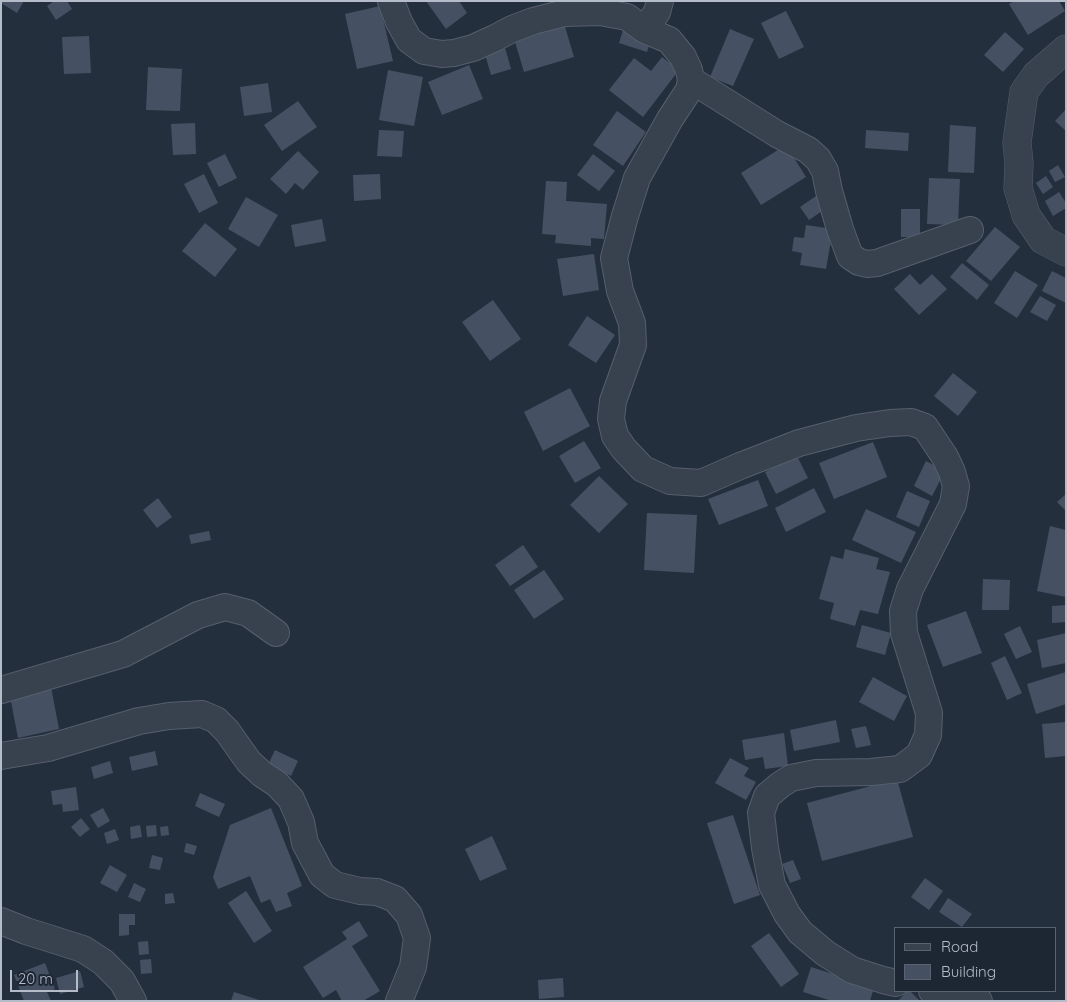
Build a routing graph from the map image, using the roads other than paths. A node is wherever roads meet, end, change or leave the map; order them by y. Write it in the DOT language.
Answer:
graph roads {
  1 [pos="391,1"];
  2 [pos="660,1"];
  3 [pos="646,30"];
  4 [pos="1066,49"];
  5 [pos="691,80"];
  6 [pos="970,230"];
  7 [pos="1066,252"];
  8 [pos="276,633"];
  9 [pos="1,690"];
  10 [pos="1,756"];
  11 [pos="1,921"];
  12 [pos="894,983"];
  13 [pos="937,992"];
  14 [pos="133,1001"];
  15 [pos="399,1001"];
  16 [pos="979,1001"];
  1 -- 3 [label="street"];
  2 -- 3 [label="street"];
  3 -- 5 [label="street"];
  4 -- 7 [label="street"];
  5 -- 6 [label="street"];
  5 -- 12 [label="street"];
  8 -- 9 [label="street"];
  10 -- 15 [label="street"];
  11 -- 14 [label="street"];
  13 -- 16 [label="street"];
}
